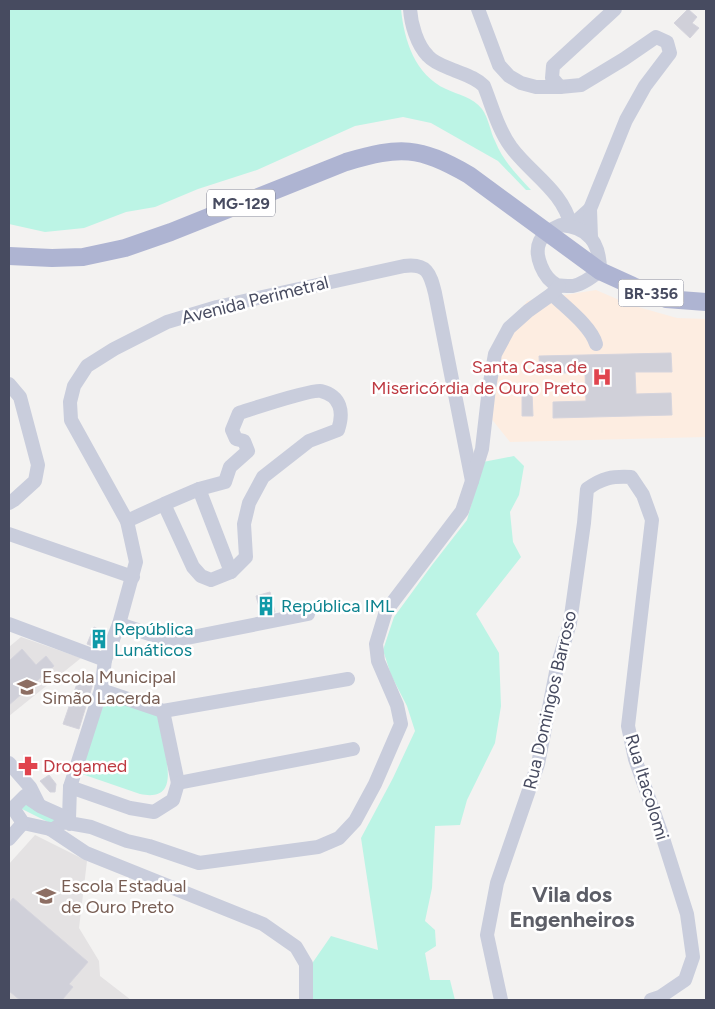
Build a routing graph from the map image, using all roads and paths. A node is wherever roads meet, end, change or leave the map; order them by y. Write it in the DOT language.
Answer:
graph roads {
  1 [pos="410,9"];
  2 [pos="478,9"];
  3 [pos="615,9"];
  4 [pos="560,87"];
  5 [pos="590,209"];
  6 [pos="571,226"];
  7 [pos="546,232"];
  8 [pos="591,238"];
  9 [pos="9,256"];
  10 [pos="600,270"];
  11 [pos="555,290"];
  12 [pos="706,302"];
  13 [pos="596,344"];
  14 [pos="9,384"];
  15 [pos="472,481"];
  16 [pos="199,489"];
  17 [pos="9,503"];
  18 [pos="164,504"];
  19 [pos="652,520"];
  20 [pos="127,521"];
  21 [pos="9,534"];
  22 [pos="231,572"];
  23 [pos="133,577"];
  24 [pos="308,614"];
  25 [pos="9,624"];
  26 [pos="119,624"];
  27 [pos="105,660"];
  28 [pos="348,679"];
  29 [pos="101,690"];
  30 [pos="163,711"];
  31 [pos="353,749"];
  32 [pos="9,763"];
  33 [pos="178,783"];
  34 [pos="70,787"];
  35 [pos="27,792"];
  36 [pos="11,808"];
  37 [pos="67,822"];
  38 [pos="23,823"];
  39 [pos="50,830"];
  40 [pos="9,839"];
  41 [pos="86,854"];
  42 [pos="306,1000"];
  43 [pos="501,1000"];
  44 [pos="651,1000"];
  1 -- 6 [label="street"];
  2 -- 4 [label="street"];
  3 -- 4 [label="street"];
  4 -- 5 [label="street"];
  5 -- 6 [label="street"];
  5 -- 8 [label="street"];
  6 -- 7 [label="street"];
  6 -- 8 [label="street"];
  7 -- 9 [label="main road, MG-129"];
  7 -- 10 [label="main road, MG-129"];
  7 -- 11 [label="street"];
  8 -- 10 [label="street"];
  10 -- 11 [label="street"];
  10 -- 12 [label="main road, BR-356"];
  11 -- 13 [label="street"];
  11 -- 15 [label="street"];
  14 -- 17 [label="street"];
  15 -- 20 [label="street, Avenida Perimetral"];
  15 -- 37 [label="street"];
  16 -- 18 [label="street"];
  16 -- 22 [label="street"];
  16 -- 22 [label="street"];
  18 -- 20 [label="street"];
  18 -- 22 [label="street"];
  19 -- 43 [label="street, Rua Domingos Barroso"];
  19 -- 44 [label="street, Rua Itacolomi"];
  20 -- 23 [label="street, Avenida Perimetral"];
  21 -- 23 [label="street"];
  23 -- 26 [label="street, Avenida Perimetral"];
  24 -- 26 [label="street"];
  25 -- 27 [label="street"];
  26 -- 27 [label="street, Avenida Perimetral"];
  27 -- 29 [label="street, Avenida Perimetral"];
  28 -- 30 [label="street"];
  29 -- 30 [label="street"];
  29 -- 34 [label="street, Avenida Perimetral"];
  30 -- 33 [label="street"];
  31 -- 33 [label="street"];
  32 -- 35 [label="street"];
  33 -- 34 [label="street"];
  34 -- 37 [label="street, Avenida Perimetral"];
  35 -- 36 [label="street"];
  35 -- 37 [label="street"];
  36 -- 38 [label="street"];
  37 -- 39 [label="street"];
  37 -- 41 [label="street"];
  38 -- 39 [label="street"];
  38 -- 40 [label="street"];
  39 -- 41 [label="street"];
  41 -- 42 [label="street"];
}
